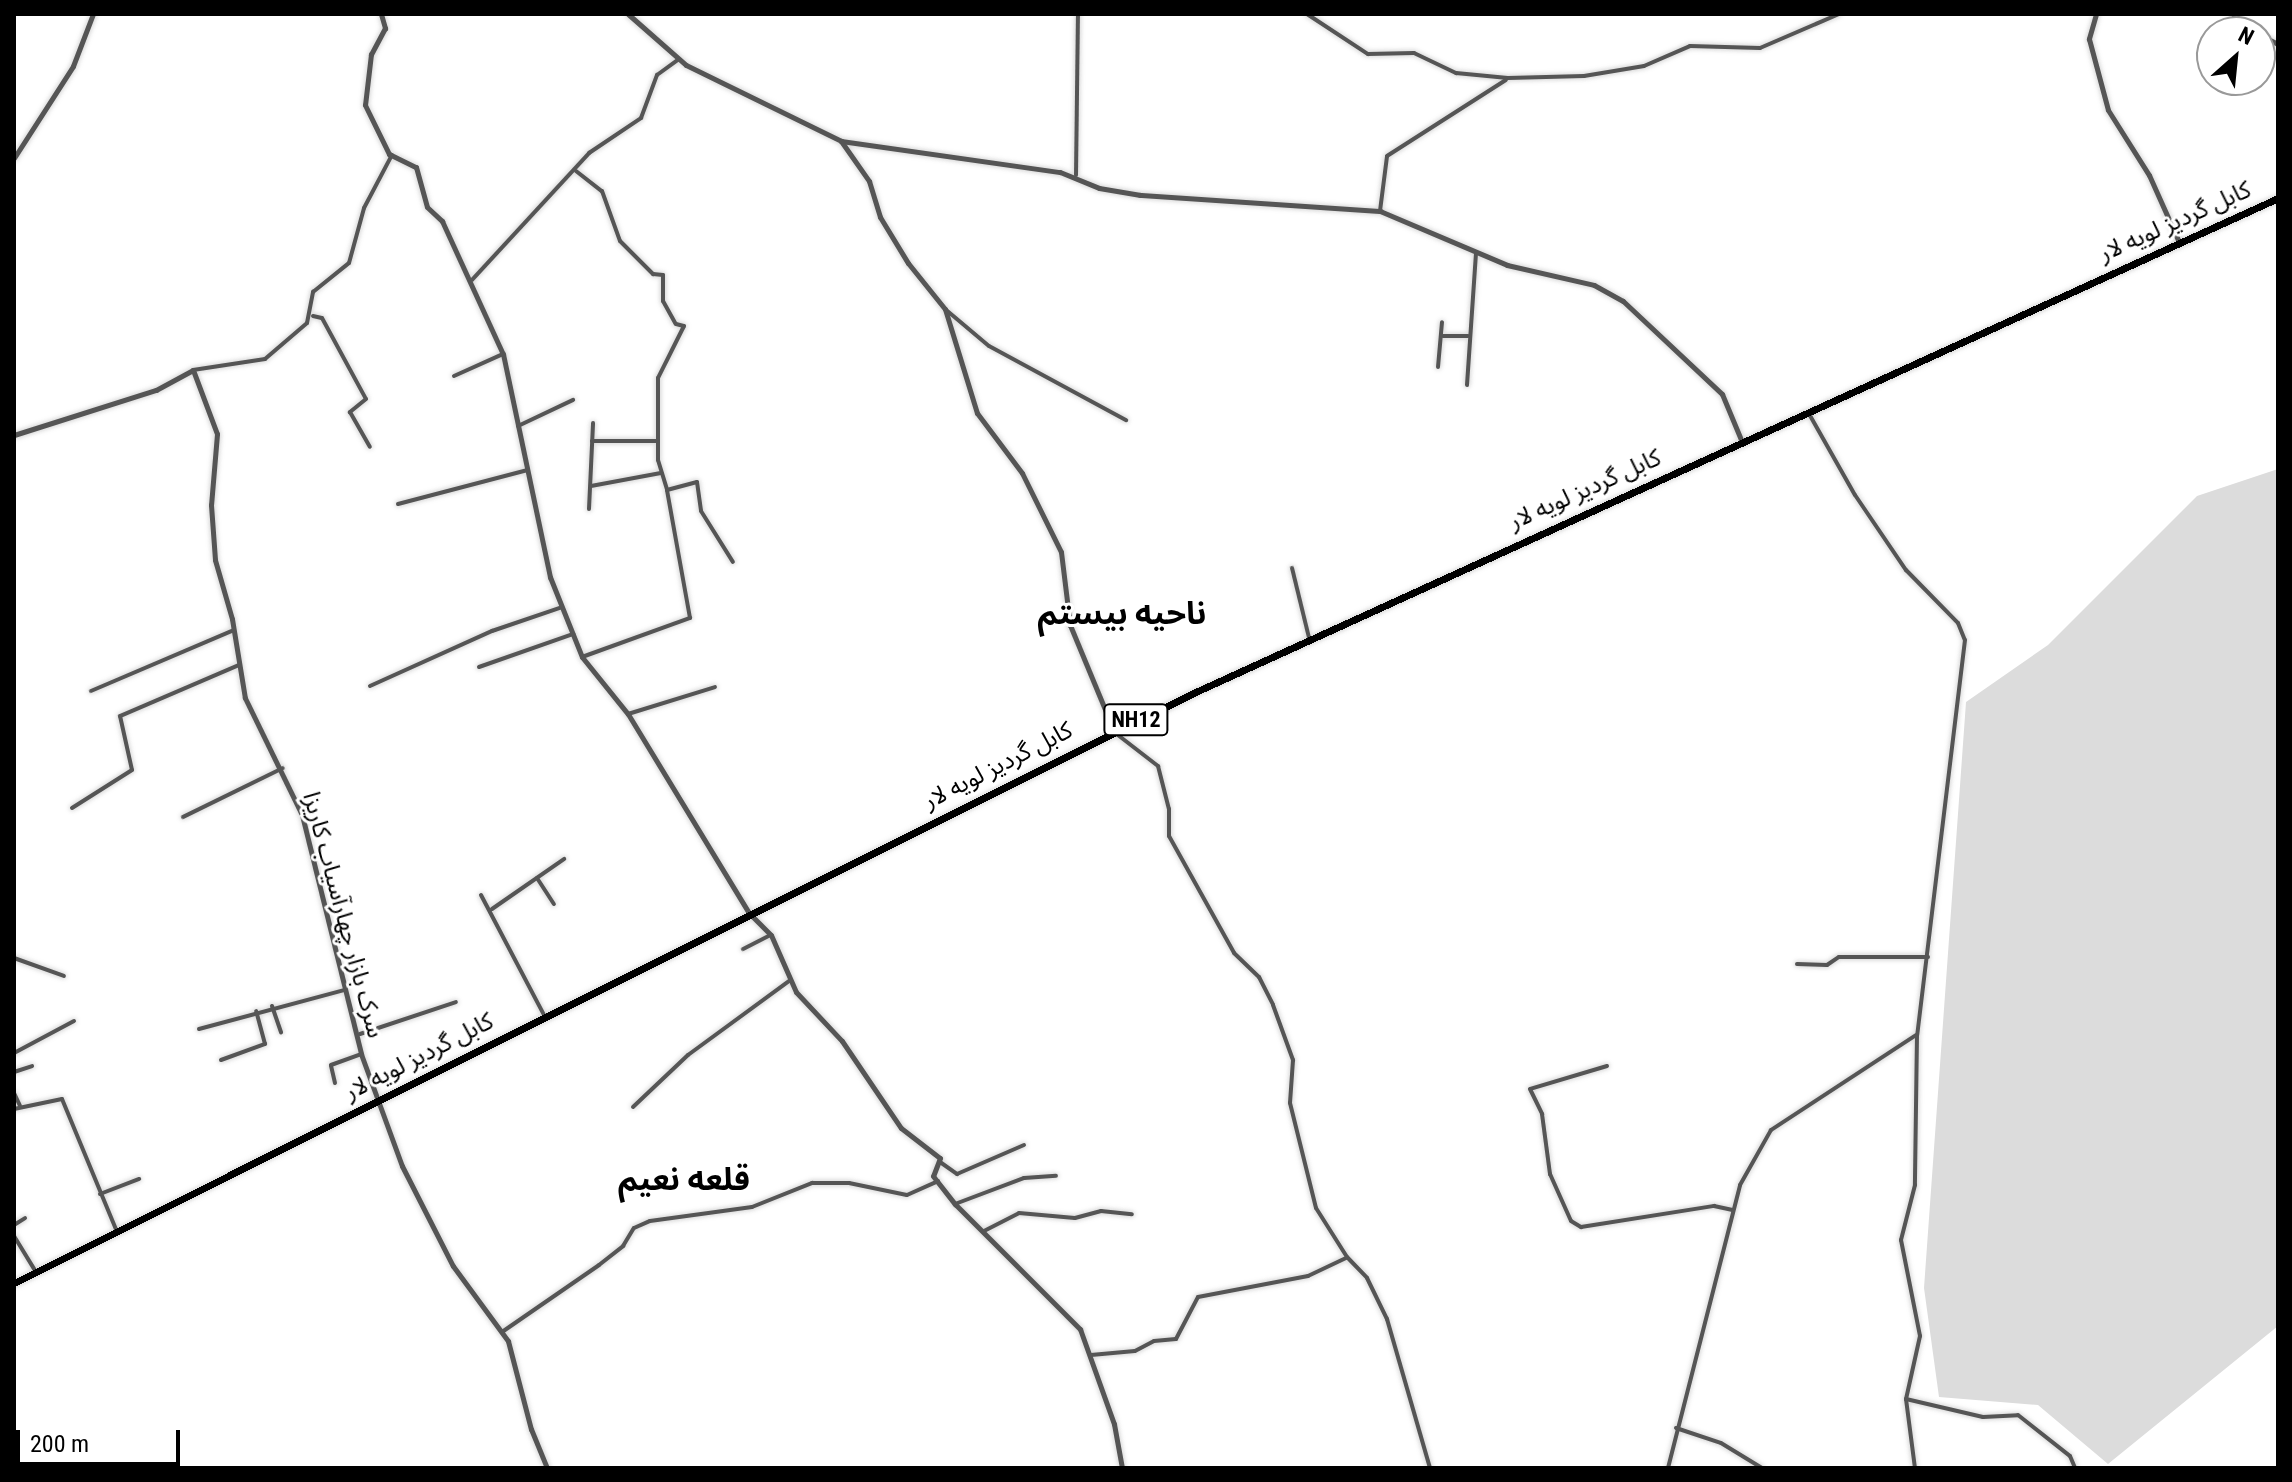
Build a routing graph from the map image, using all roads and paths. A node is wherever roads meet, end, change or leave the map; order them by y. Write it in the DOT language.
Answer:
graph roads {
  1 [pos="93,14"];
  2 [pos="381,14"];
  3 [pos="628,14"];
  4 [pos="1078,14"];
  5 [pos="1307,14"];
  6 [pos="1839,14"];
  7 [pos="2096,14"];
  8 [pos="679,59"];
  9 [pos="1508,78"];
  10 [pos="841,141"];
  11 [pos="392,155"];
  12 [pos="14,158"];
  13 [pos="576,171"];
  14 [pos="1076,175"];
  15 [pos="2278,198"];
  16 [pos="1380,211"];
  17 [pos="2179,242"];
  18 [pos="1476,254"];
  19 [pos="472,280"];
  20 [pos="945,309"];
  21 [pos="313,316"];
  22 [pos="1442,322"];
  23 [pos="1442,336"];
  24 [pos="1468,336"];
  25 [pos="503,354"];
  26 [pos="1438,367"];
  27 [pos="193,370"];
  28 [pos="454,376"];
  29 [pos="1467,385"];
  30 [pos="573,400"];
  31 [pos="1808,412"];
  32 [pos="1126,420"];
  33 [pos="593,423"];
  34 [pos="518,426"];
  35 [pos="14,435"];
  36 [pos="592,441"];
  37 [pos="658,441"];
  38 [pos="1742,442"];
  39 [pos="370,447"];
  40 [pos="528,470"];
  41 [pos="661,473"];
  42 [pos="591,486"];
  43 [pos="667,490"];
  44 [pos="398,504"];
  45 [pos="589,509"];
  46 [pos="733,562"];
  47 [pos="1292,568"];
  48 [pos="562,607"];
  49 [pos="234,630"];
  50 [pos="573,634"];
  51 [pos="1309,638"];
  52 [pos="582,657"];
  53 [pos="239,665"];
  54 [pos="479,667"];
  55 [pos="370,686"];
  56 [pos="715,687"];
  57 [pos="91,691"];
  58 [pos="628,714"];
  59 [pos="1114,731"];
  60 [pos="283,768"];
  61 [pos="72,808"];
  62 [pos="183,817"];
  63 [pos="564,859"];
  64 [pos="537,878"];
  65 [pos="481,895"];
  66 [pos="554,904"];
  67 [pos="492,909"];
  68 [pos="749,913"];
  69 [pos="771,935"];
  70 [pos="743,949"];
  71 [pos="1928,957"];
  72 [pos="14,958"];
  73 [pos="1797,964"];
  74 [pos="64,976"];
  75 [pos="789,981"];
  76 [pos="347,989"];
  77 [pos="456,1002"];
  78 [pos="272,1006"];
  79 [pos="256,1011"];
  80 [pos="544,1015"];
  81 [pos="74,1021"];
  82 [pos="199,1029"];
  83 [pos="281,1032"];
  84 [pos="360,1034"];
  85 [pos="1917,1035"];
  86 [pos="14,1053"];
  87 [pos="361,1054"];
  88 [pos="221,1060"];
  89 [pos="32,1066"];
  90 [pos="1607,1066"];
  91 [pos="14,1072"];
  92 [pos="335,1083"];
  93 [pos="14,1093"];
  94 [pos="379,1100"];
  95 [pos="20,1106"];
  96 [pos="633,1107"];
  97 [pos="14,1109"];
  98 [pos="1024,1145"];
  99 [pos="940,1162"];
  100 [pos="1056,1176"];
  101 [pos="139,1179"];
  102 [pos="938,1181"];
  103 [pos="100,1194"];
  104 [pos="955,1204"];
  105 [pos="1733,1210"];
  106 [pos="1132,1214"];
  107 [pos="25,1218"];
  108 [pos="14,1225"];
  109 [pos="984,1231"];
  110 [pos="117,1232"];
  111 [pos="14,1236"];
  112 [pos="1347,1257"];
  113 [pos="36,1272"];
  114 [pos="14,1283"];
  115 [pos="502,1332"];
  116 [pos="1091,1355"];
  117 [pos="1906,1399"];
  118 [pos="1676,1428"];
  119 [pos="547,1468"];
  120 [pos="1122,1468"];
  121 [pos="1430,1468"];
  122 [pos="1668,1468"];
  123 [pos="1762,1468"];
  124 [pos="1915,1468"];
  125 [pos="2075,1468"];
  1 -- 12 [label="street"];
  2 -- 11 [label="street"];
  3 -- 8 [label="street"];
  4 -- 14 [label="street"];
  5 -- 9 [label="street"];
  6 -- 9 [label="street"];
  7 -- 17 [label="street"];
  8 -- 10 [label="street"];
  8 -- 13 [label="street"];
  9 -- 16 [label="street"];
  10 -- 14 [label="street"];
  10 -- 20 [label="street"];
  11 -- 19 [label="street"];
  11 -- 21 [label="street"];
  13 -- 19 [label="street"];
  13 -- 37 [label="street"];
  14 -- 16 [label="street"];
  15 -- 17 [label="highway, کابل گردیز لویه لار / NH12"];
  16 -- 18 [label="street"];
  17 -- 31 [label="highway, کابل گردیز لویه لار / NH12"];
  18 -- 24 [label="street"];
  18 -- 38 [label="street"];
  19 -- 25 [label="street"];
  20 -- 32 [label="street"];
  20 -- 59 [label="street"];
  21 -- 27 [label="street"];
  21 -- 39 [label="street"];
  22 -- 23 [label="street"];
  23 -- 24 [label="street"];
  23 -- 26 [label="street"];
  24 -- 29 [label="street"];
  25 -- 28 [label="street"];
  25 -- 34 [label="street"];
  27 -- 35 [label="street"];
  27 -- 49 [label="street, سرک بازار چهارآسیاب کاریزا"];
  30 -- 34 [label="street"];
  31 -- 38 [label="highway, کابل گردیز لویه لار / NH12"];
  31 -- 71 [label="street"];
  33 -- 36 [label="street"];
  34 -- 40 [label="street"];
  36 -- 37 [label="street"];
  36 -- 42 [label="street"];
  37 -- 41 [label="street"];
  38 -- 51 [label="highway, کابل گردیز لویه لار / NH12"];
  40 -- 44 [label="street"];
  40 -- 48 [label="street"];
  41 -- 42 [label="street"];
  41 -- 43 [label="street"];
  42 -- 45 [label="street"];
  43 -- 46 [label="street"];
  43 -- 52 [label="street"];
  47 -- 51 [label="street"];
  48 -- 50 [label="street"];
  48 -- 55 [label="street"];
  49 -- 53 [label="street, سرک بازار چهارآسیاب کاریزا"];
  49 -- 57 [label="street"];
  50 -- 52 [label="street"];
  50 -- 54 [label="street"];
  51 -- 59 [label="highway, کابل گردیز لویه لار / NH12"];
  52 -- 58 [label="street"];
  53 -- 60 [label="street, سرک بازار چهارآسیاب کاریزا"];
  53 -- 61 [label="street"];
  56 -- 58 [label="street"];
  58 -- 68 [label="street"];
  59 -- 68 [label="highway, کابل گردیز لویه لار / NH12"];
  59 -- 112 [label="street"];
  60 -- 62 [label="street"];
  60 -- 76 [label="street, سرک بازار چهارآسیاب کاریزا"];
  63 -- 64 [label="street"];
  64 -- 66 [label="street"];
  64 -- 67 [label="street"];
  65 -- 67 [label="street"];
  67 -- 80 [label="street"];
  68 -- 69 [label="street"];
  68 -- 80 [label="highway, کابل گردیز لویه لار / NH12"];
  69 -- 70 [label="street"];
  69 -- 75 [label="street"];
  71 -- 73 [label="street"];
  71 -- 85 [label="street"];
  72 -- 74 [label="street"];
  75 -- 96 [label="street"];
  75 -- 99 [label="street"];
  76 -- 78 [label="street"];
  76 -- 84 [label="street, سرک بازار چهارآسیاب کاریزا"];
  77 -- 84 [label="street"];
  78 -- 79 [label="street"];
  78 -- 83 [label="street"];
  79 -- 82 [label="street"];
  79 -- 88 [label="street"];
  80 -- 94 [label="highway, کابل گردیز لویه لار / NH12"];
  81 -- 86 [label="street"];
  84 -- 87 [label="street, سرک بازار چهارآسیاب کاریزا"];
  85 -- 105 [label="street"];
  85 -- 117 [label="street"];
  87 -- 92 [label="street"];
  87 -- 94 [label="street, سرک بازار چهارآسیاب کاریزا"];
  89 -- 91 [label="street"];
  90 -- 105 [label="street"];
  93 -- 95 [label="street"];
  94 -- 110 [label="highway, کابل گردیز لویه لار / NH12"];
  94 -- 115 [label="street, سرک بازار چهارآسیاب کاریزا"];
  95 -- 97 [label="street"];
  95 -- 103 [label="street"];
  98 -- 99 [label="street"];
  99 -- 102 [label="street"];
  100 -- 104 [label="street"];
  101 -- 103 [label="street"];
  102 -- 104 [label="street"];
  102 -- 115 [label="street"];
  103 -- 110 [label="street"];
  104 -- 109 [label="street"];
  105 -- 118 [label="street"];
  106 -- 109 [label="street"];
  107 -- 108 [label="street"];
  109 -- 116 [label="street"];
  110 -- 113 [label="highway, کابل گردیز لویه لار / NH12"];
  111 -- 113 [label="street"];
  112 -- 116 [label="street"];
  112 -- 121 [label="street"];
  113 -- 114 [label="highway, کابل گردیز لویه لار / NH12"];
  115 -- 119 [label="street, سرک بازار چهارآسیاب کاریزا"];
  116 -- 120 [label="street"];
  117 -- 124 [label="street"];
  117 -- 125 [label="street"];
  118 -- 122 [label="street"];
  118 -- 123 [label="street"];
}
